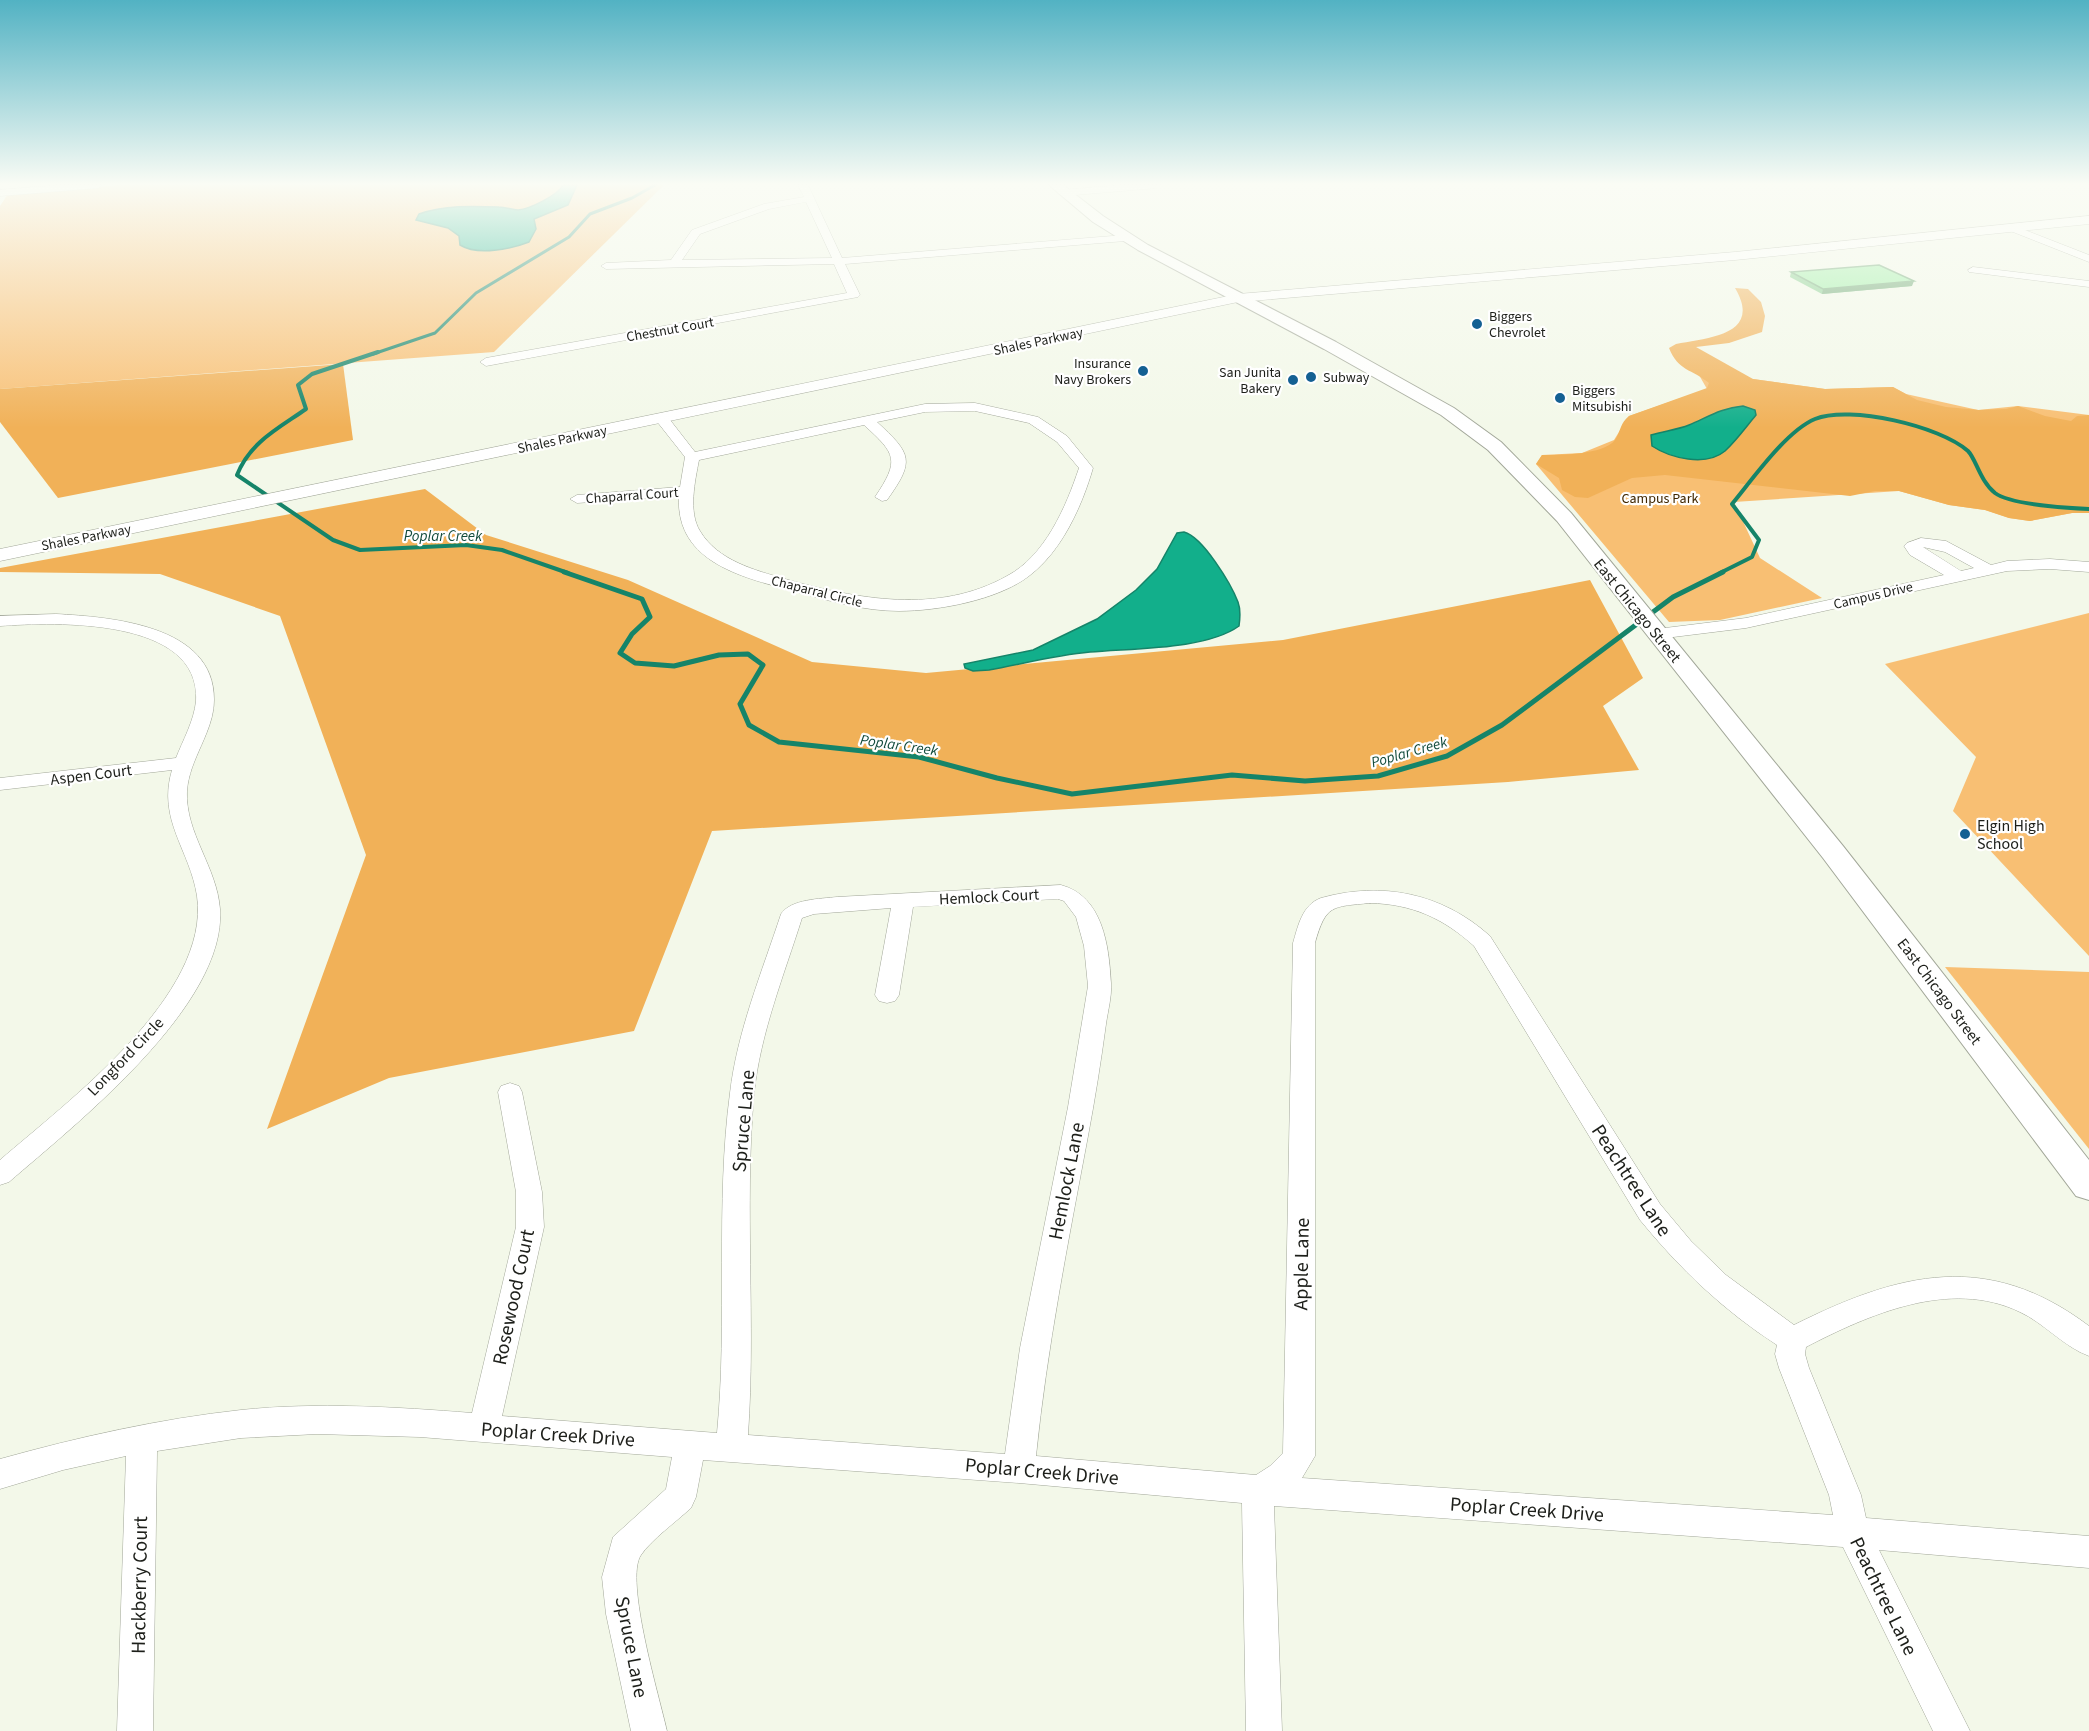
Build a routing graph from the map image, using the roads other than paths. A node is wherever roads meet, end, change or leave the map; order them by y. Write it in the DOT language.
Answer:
graph roads {
  1 [pos="606,266"];
  2 [pos="611,266"];
  3 [pos="841,266"];
  4 [pos="1175,266"];
  5 [pos="1619,266"];
  6 [pos="1973,270"];
  7 [pos="2089,284"];
  8 [pos="1238,298"];
  9 [pos="486,362"];
  10 [pos="662,419"];
  11 [pos="867,420"];
  12 [pos="692,457"];
  13 [pos="687,491"];
  14 [pos="882,497"];
  15 [pos="577,499"];
  16 [pos="0,555"];
  17 [pos="2089,567"];
  18 [pos="1987,569"];
  19 [pos="1958,576"];
  20 [pos="0,621"];
  21 [pos="1657,634"];
  22 [pos="182,764"];
  23 [pos="0,784"];
  24 [pos="1074,897"];
  25 [pos="903,901"];
  26 [pos="1444,911"];
  27 [pos="887,995"];
  28 [pos="510,1092"];
  29 [pos="0,1175"];
  30 [pos="2089,1186"];
  31 [pos="1793,1340"];
  32 [pos="2089,1343"];
  33 [pos="484,1429"];
  34 [pos="142,1438"];
  35 [pos="691,1443"];
  36 [pos="731,1448"];
  37 [pos="1019,1469"];
  38 [pos="0,1474"];
  39 [pos="1258,1490"];
  40 [pos="1853,1532"];
  41 [pos="2089,1552"];
  42 [pos="135,1731"];
  43 [pos="649,1731"];
  44 [pos="1264,1731"];
  45 [pos="1952,1731"];
  1 -- 2 [label="street"];
  3 -- 9 [label="street, Chestnut Court"];
  4 -- 8 [label="main road, East Chicago Street"];
  5 -- 8 [label="street, Shales Parkway"];
  6 -- 7 [label="street"];
  8 -- 10 [label="street, Shales Parkway"];
  8 -- 21 [label="main road, East Chicago Street"];
  10 -- 12 [label="street"];
  10 -- 16 [label="street, Shales Parkway"];
  11 -- 12 [label="street, Chaparral Circle"];
  11 -- 13 [label="street, Chaparral Circle"];
  11 -- 14 [label="street"];
  12 -- 13 [label="street, Chaparral Circle"];
  13 -- 15 [label="street, Chaparral Court"];
  17 -- 18 [label="street, Campus Drive"];
  18 -- 19 [label="street, Campus Drive"];
  18 -- 19 [label="street"];
  19 -- 21 [label="street, Campus Drive"];
  20 -- 22 [label="street, Longford Circle"];
  21 -- 30 [label="main road, East Chicago Street"];
  22 -- 23 [label="street, Aspen Court"];
  22 -- 29 [label="street, Longford Circle"];
  24 -- 25 [label="street, Hemlock Court"];
  24 -- 37 [label="street, Hemlock Lane"];
  25 -- 27 [label="street"];
  25 -- 36 [label="street, Spruce Lane"];
  26 -- 31 [label="street, Peachtree Lane"];
  26 -- 39 [label="street, Apple Lane"];
  28 -- 33 [label="street, Rosewood Court"];
  31 -- 32 [label="street"];
  31 -- 40 [label="street, Peachtree Lane"];
  33 -- 34 [label="street, Poplar Creek Drive"];
  33 -- 35 [label="street, Poplar Creek Drive"];
  34 -- 38 [label="street, Poplar Creek Drive"];
  34 -- 42 [label="street, Hackberry Court"];
  35 -- 36 [label="street, Poplar Creek Drive"];
  35 -- 43 [label="street, Spruce Lane"];
  36 -- 37 [label="street, Poplar Creek Drive"];
  37 -- 39 [label="street, Poplar Creek Drive"];
  39 -- 40 [label="street, Poplar Creek Drive"];
  39 -- 44 [label="street"];
  40 -- 41 [label="street, Poplar Creek Drive"];
  40 -- 45 [label="street, Peachtree Lane"];
}
